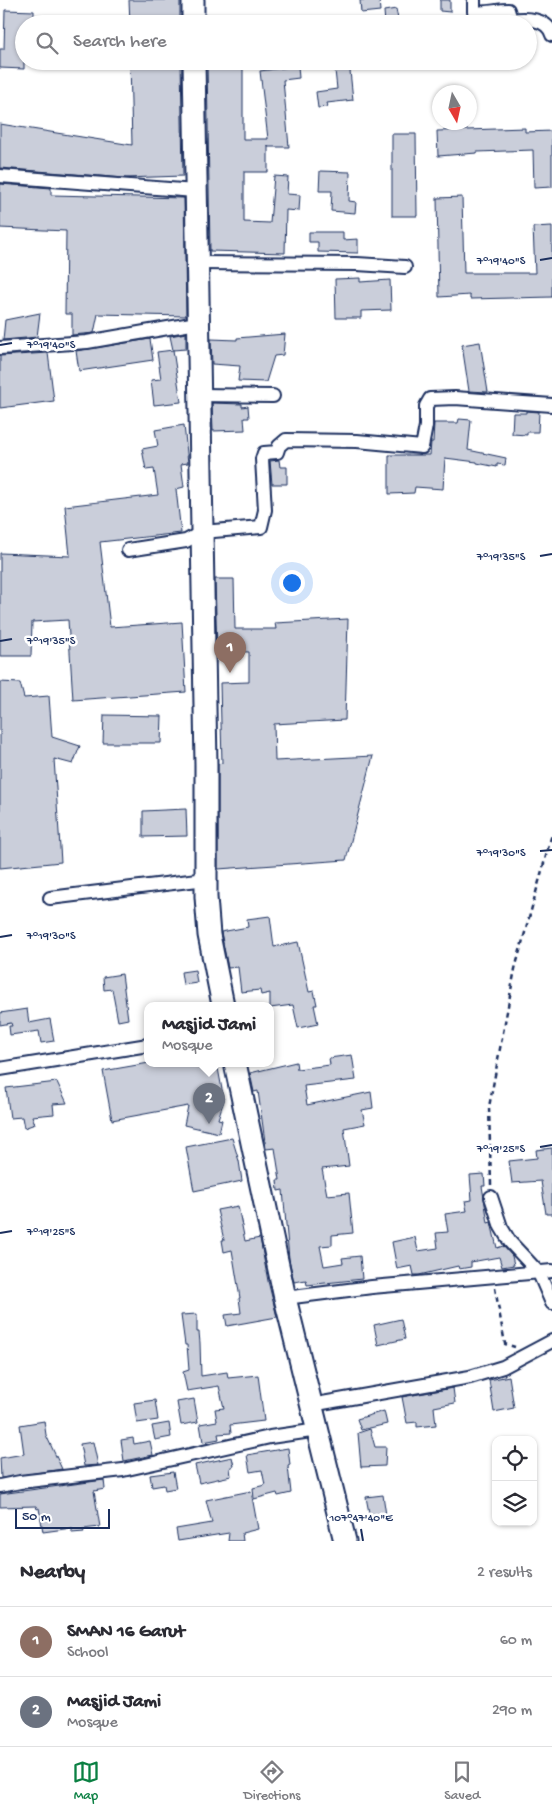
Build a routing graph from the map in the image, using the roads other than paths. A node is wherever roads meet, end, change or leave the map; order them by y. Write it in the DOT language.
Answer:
graph roads {
  1 [pos="193,0"];
  2 [pos="474,0"];
  3 [pos="193,15"];
  4 [pos="510,15"];
  5 [pos="537,22"];
  6 [pos="552,35"];
  7 [pos="194,70"];
  8 [pos="0,176"];
  9 [pos="195,191"];
  10 [pos="197,263"];
  11 [pos="405,267"];
  12 [pos="197,323"];
  13 [pos="0,348"];
  14 [pos="199,395"];
  15 [pos="273,396"];
  16 [pos="552,405"];
  17 [pos="202,532"];
  18 [pos="128,550"];
  19 [pos="206,878"];
  20 [pos="50,898"];
  21 [pos="222,1002"];
  22 [pos="144,1046"];
  23 [pos="235,1067"];
  24 [pos="0,1069"];
  25 [pos="491,1197"];
  26 [pos="552,1271"];
  27 [pos="538,1273"];
  28 [pos="285,1298"];
  29 [pos="552,1303"];
  30 [pos="552,1341"];
  31 [pos="312,1405"];
  32 [pos="318,1430"];
  33 [pos="0,1486"];
  34 [pos="345,1541"];
  1 -- 3 [label="main road"];
  2 -- 4 [label="street"];
  5 -- 6 [label="street"];
  7 -- 9 [label="main road"];
  8 -- 9 [label="street"];
  9 -- 10 [label="main road"];
  10 -- 11 [label="street"];
  10 -- 12 [label="main road"];
  12 -- 13 [label="street"];
  12 -- 14 [label="main road"];
  14 -- 15 [label="street"];
  14 -- 17 [label="main road"];
  16 -- 17 [label="street"];
  17 -- 18 [label="street"];
  17 -- 19 [label="main road"];
  19 -- 20 [label="street"];
  19 -- 21 [label="main road"];
  22 -- 24 [label="street"];
  23 -- 28 [label="main road"];
  25 -- 27 [label="street"];
  26 -- 27 [label="street"];
  27 -- 28 [label="street"];
  27 -- 29 [label="street"];
  28 -- 31 [label="main road"];
  30 -- 31 [label="street"];
  31 -- 32 [label="main road"];
  32 -- 33 [label="street"];
  32 -- 34 [label="main road"];
}
